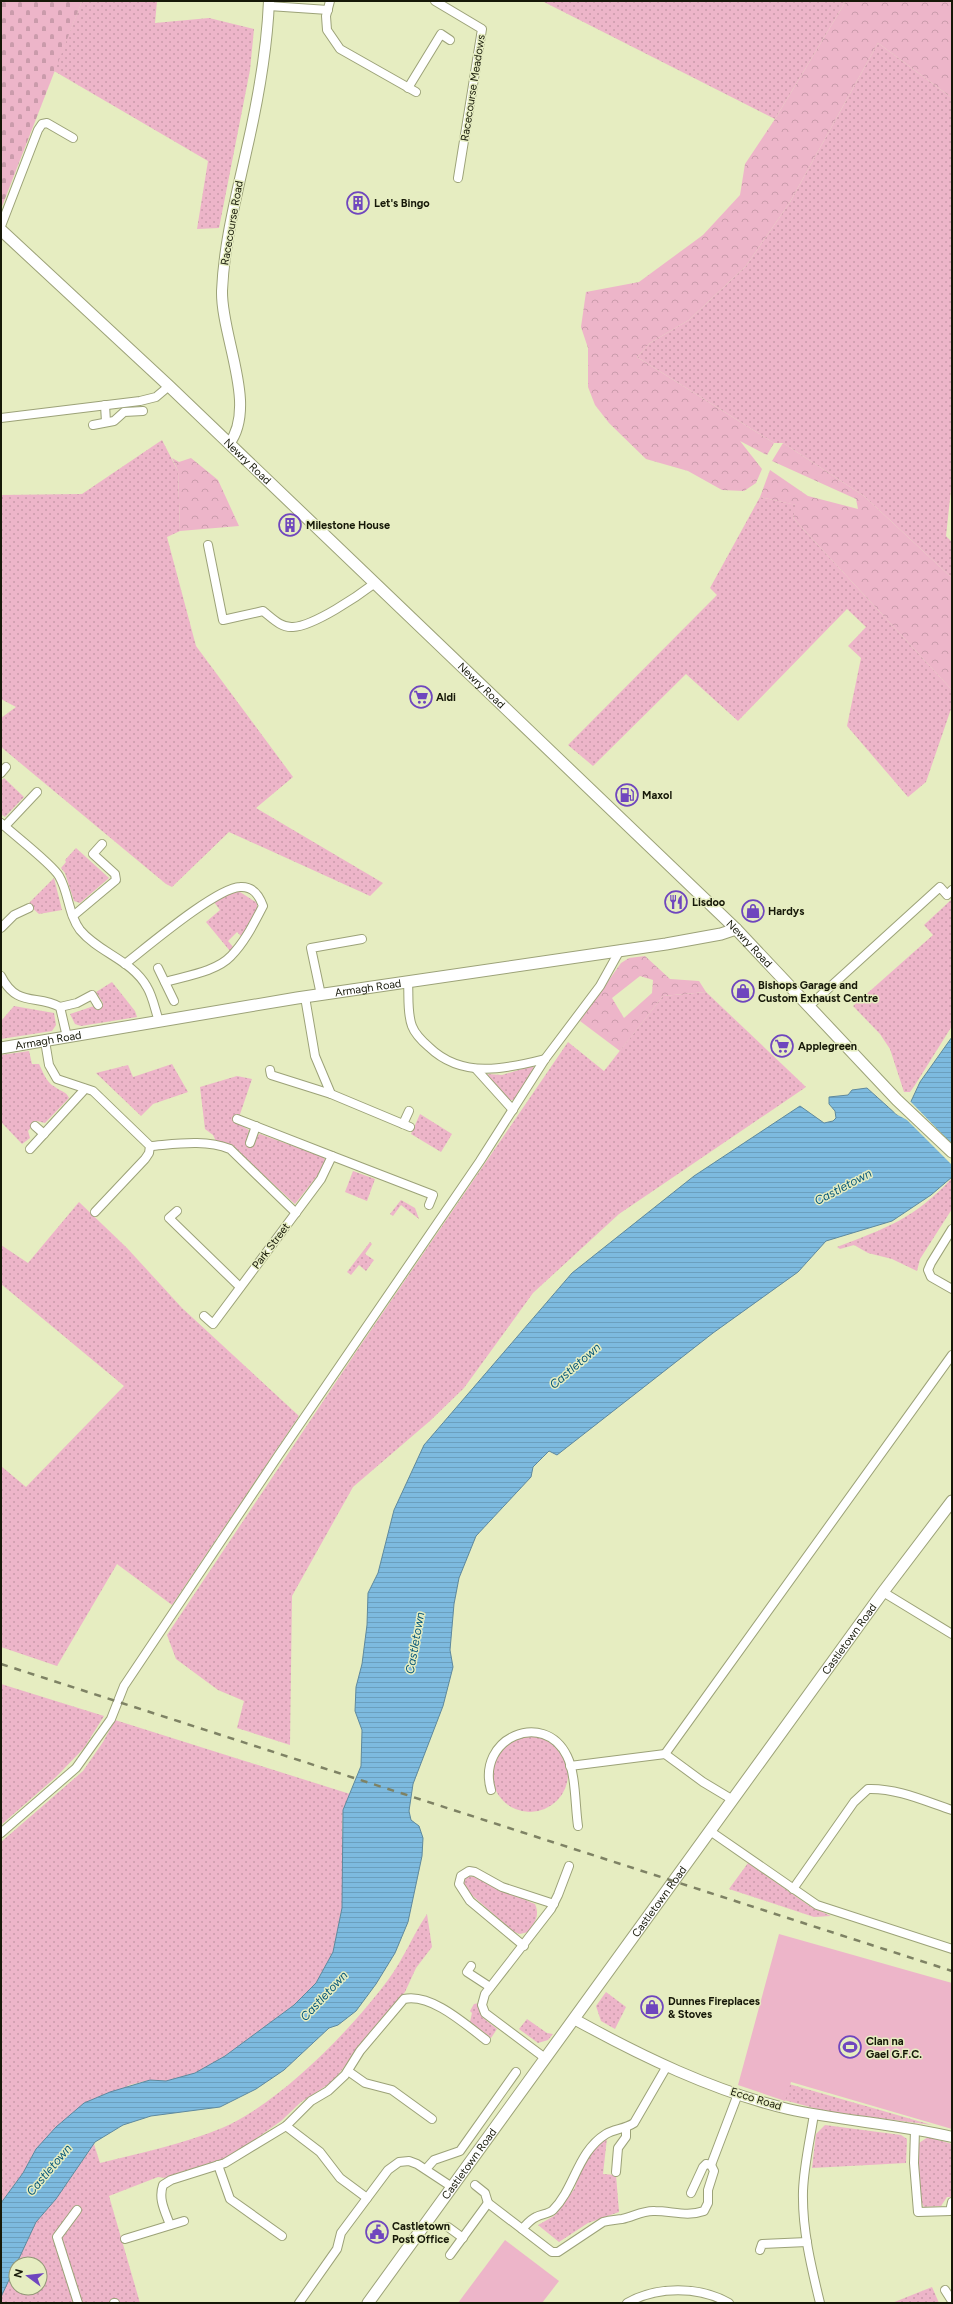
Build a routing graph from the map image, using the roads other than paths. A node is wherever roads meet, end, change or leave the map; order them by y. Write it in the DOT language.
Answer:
graph roads {
  1 [pos="330,1"];
  2 [pos="435,1"];
  3 [pos="269,4"];
  4 [pos="328,10"];
  5 [pos="450,40"];
  6 [pos="408,88"];
  7 [pos="416,92"];
  8 [pos="73,138"];
  9 [pos="458,178"];
  10 [pos="1,226"];
  11 [pos="1,230"];
  12 [pos="168,386"];
  13 [pos="104,405"];
  14 [pos="143,410"];
  15 [pos="1,418"];
  16 [pos="106,422"];
  17 [pos="93,425"];
  18 [pos="229,444"];
  19 [pos="208,546"];
  20 [pos="375,584"];
  21 [pos="37,792"];
  22 [pos="3,824"];
  23 [pos="102,844"];
  24 [pos="952,890"];
  25 [pos="29,908"];
  26 [pos="73,916"];
  27 [pos="1,928"];
  28 [pos="736,929"];
  29 [pos="362,939"];
  30 [pos="620,950"];
  31 [pos="125,964"];
  32 [pos="158,968"];
  33 [pos="1,976"];
  34 [pos="165,982"];
  35 [pos="408,982"];
  36 [pos="321,995"];
  37 [pos="305,997"];
  38 [pos="174,1001"];
  39 [pos="98,1005"];
  40 [pos="60,1007"];
  41 [pos="808,1008"];
  42 [pos="159,1021"];
  43 [pos="67,1037"];
  44 [pos="45,1040"];
  45 [pos="1,1048"];
  46 [pos="545,1059"];
  47 [pos="476,1069"];
  48 [pos="270,1070"];
  49 [pos="85,1089"];
  50 [pos="331,1094"];
  51 [pos="513,1110"];
  52 [pos="410,1112"];
  53 [pos="237,1119"];
  54 [pos="35,1126"];
  55 [pos="256,1126"];
  56 [pos="44,1134"];
  57 [pos="250,1143"];
  58 [pos="150,1146"];
  59 [pos="30,1149"];
  60 [pos="952,1152"];
  61 [pos="332,1156"];
  62 [pos="429,1205"];
  63 [pos="177,1211"];
  64 [pos="95,1212"];
  65 [pos="296,1213"];
  66 [pos="952,1229"];
  67 [pos="240,1287"];
  68 [pos="952,1289"];
  69 [pos="204,1316"];
  70 [pos="952,1355"];
  71 [pos="952,1501"];
  72 [pos="883,1592"];
  73 [pos="952,1634"];
  74 [pos="665,1754"];
  75 [pos="570,1766"];
  76 [pos="491,1790"];
  77 [pos="733,1800"];
  78 [pos="952,1810"];
  79 [pos="578,1826"];
  80 [pos="710,1831"];
  81 [pos="1,1833"];
  82 [pos="569,1866"];
  83 [pos="793,1889"];
  84 [pos="554,1904"];
  85 [pos="524,1946"];
  86 [pos="952,1949"];
  87 [pos="471,1966"];
  88 [pos="490,1987"];
  89 [pos="574,2019"];
  90 [pos="486,2040"];
  91 [pos="545,2058"];
  92 [pos="667,2066"];
  93 [pos="348,2071"];
  94 [pos="516,2072"];
  95 [pos="738,2094"];
  96 [pos="814,2114"];
  97 [pos="432,2119"];
  98 [pos="286,2126"];
  99 [pos="626,2129"];
  100 [pos="915,2130"];
  101 [pos="952,2137"];
  102 [pos="218,2165"];
  103 [pos="711,2165"];
  104 [pos="426,2169"];
  105 [pos="616,2172"];
  106 [pos="475,2185"];
  107 [pos="452,2187"];
  108 [pos="691,2193"];
  109 [pos="367,2198"];
  110 [pos="952,2202"];
  111 [pos="488,2203"];
  112 [pos="77,2210"];
  113 [pos="184,2221"];
  114 [pos="170,2225"];
  115 [pos="448,2227"];
  116 [pos="522,2229"];
  117 [pos="282,2236"];
  118 [pos="463,2238"];
  119 [pos="125,2239"];
  120 [pos="807,2242"];
  121 [pos="760,2250"];
  122 [pos="450,2255"];
  123 [pos="945,2290"];
  124 [pos="952,2301"];
  125 [pos="78,2303"];
  126 [pos="299,2303"];
  127 [pos="368,2303"];
  128 [pos="627,2303"];
  129 [pos="729,2303"];
  130 [pos="820,2303"];
  1 -- 4 [label="street"];
  2 -- 9 [label="street, Racecourse Meadows"];
  3 -- 4 [label="street"];
  3 -- 18 [label="street, Racecourse Road"];
  4 -- 6 [label="street"];
  5 -- 6 [label="street"];
  6 -- 7 [label="street"];
  8 -- 10 [label="street"];
  11 -- 12 [label="main road, Newry Road"];
  12 -- 13 [label="street"];
  12 -- 18 [label="main road, Newry Road"];
  13 -- 15 [label="street"];
  13 -- 16 [label="street"];
  14 -- 16 [label="street"];
  16 -- 17 [label="street"];
  18 -- 20 [label="main road, Newry Road"];
  19 -- 20 [label="street"];
  20 -- 28 [label="main road, Newry Road"];
  21 -- 22 [label="street"];
  22 -- 26 [label="street"];
  23 -- 26 [label="street"];
  24 -- 41 [label="street"];
  25 -- 27 [label="street"];
  26 -- 31 [label="street"];
  28 -- 30 [label="main road, Armagh Road"];
  28 -- 41 [label="main road, Newry Road"];
  29 -- 36 [label="street"];
  30 -- 35 [label="main road, Armagh Road"];
  30 -- 46 [label="street"];
  31 -- 34 [label="street"];
  31 -- 42 [label="street"];
  32 -- 34 [label="street"];
  33 -- 40 [label="street"];
  34 -- 38 [label="street"];
  35 -- 36 [label="main road, Armagh Road"];
  35 -- 47 [label="street"];
  36 -- 37 [label="main road, Armagh Road"];
  37 -- 42 [label="main road, Armagh Road"];
  37 -- 50 [label="street"];
  39 -- 40 [label="street"];
  40 -- 43 [label="street"];
  41 -- 60 [label="main road, Newry Road"];
  42 -- 43 [label="main road, Armagh Road"];
  43 -- 44 [label="main road, Armagh Road"];
  44 -- 45 [label="main road, Armagh Road"];
  44 -- 49 [label="street"];
  46 -- 47 [label="street"];
  46 -- 51 [label="street"];
  47 -- 51 [label="street"];
  48 -- 50 [label="street"];
  49 -- 56 [label="street"];
  49 -- 58 [label="street"];
  50 -- 52 [label="street"];
  51 -- 81 [label="street"];
  53 -- 55 [label="street"];
  54 -- 56 [label="street"];
  55 -- 57 [label="street"];
  55 -- 61 [label="street"];
  56 -- 59 [label="street"];
  58 -- 64 [label="street"];
  58 -- 65 [label="street"];
  61 -- 62 [label="street"];
  61 -- 65 [label="street, Park Street"];
  63 -- 67 [label="street"];
  65 -- 67 [label="street, Park Street"];
  66 -- 68 [label="street"];
  67 -- 69 [label="street, Park Street"];
  70 -- 74 [label="street"];
  71 -- 72 [label="main road, Castletown Road"];
  72 -- 73 [label="street"];
  72 -- 77 [label="main road, Castletown Road"];
  74 -- 75 [label="street"];
  74 -- 77 [label="street"];
  75 -- 76 [label="street"];
  75 -- 79 [label="street"];
  77 -- 80 [label="main road, Castletown Road"];
  78 -- 83 [label="street"];
  80 -- 83 [label="street"];
  80 -- 89 [label="main road, Castletown Road"];
  82 -- 84 [label="street"];
  83 -- 86 [label="street"];
  84 -- 85 [label="street"];
  84 -- 85 [label="street"];
  85 -- 88 [label="street"];
  87 -- 88 [label="street"];
  88 -- 91 [label="street"];
  89 -- 91 [label="main road, Castletown Road"];
  89 -- 92 [label="street, Ecco Road"];
  90 -- 93 [label="street"];
  91 -- 107 [label="main road, Castletown Road"];
  92 -- 95 [label="street, Ecco Road"];
  92 -- 99 [label="street"];
  93 -- 97 [label="street"];
  93 -- 98 [label="street"];
  94 -- 104 [label="street"];
  95 -- 96 [label="street, Ecco Road"];
  95 -- 103 [label="street"];
  96 -- 100 [label="street, Ecco Road"];
  96 -- 120 [label="street"];
  98 -- 102 [label="street"];
  98 -- 109 [label="street"];
  99 -- 105 [label="street"];
  99 -- 116 [label="street"];
  100 -- 101 [label="street, Ecco Road"];
  100 -- 110 [label="street"];
  102 -- 114 [label="street"];
  102 -- 117 [label="street"];
  103 -- 108 [label="street"];
  103 -- 116 [label="street"];
  104 -- 107 [label="street"];
  104 -- 109 [label="street"];
  106 -- 111 [label="street"];
  107 -- 127 [label="main road, Castletown Road"];
  109 -- 126 [label="street"];
  111 -- 116 [label="street"];
  111 -- 118 [label="street"];
  112 -- 125 [label="street"];
  113 -- 114 [label="street"];
  114 -- 119 [label="street"];
  115 -- 118 [label="street"];
  118 -- 122 [label="street"];
  120 -- 121 [label="street"];
  120 -- 130 [label="street"];
  123 -- 124 [label="street"];
  128 -- 129 [label="street"];
}
